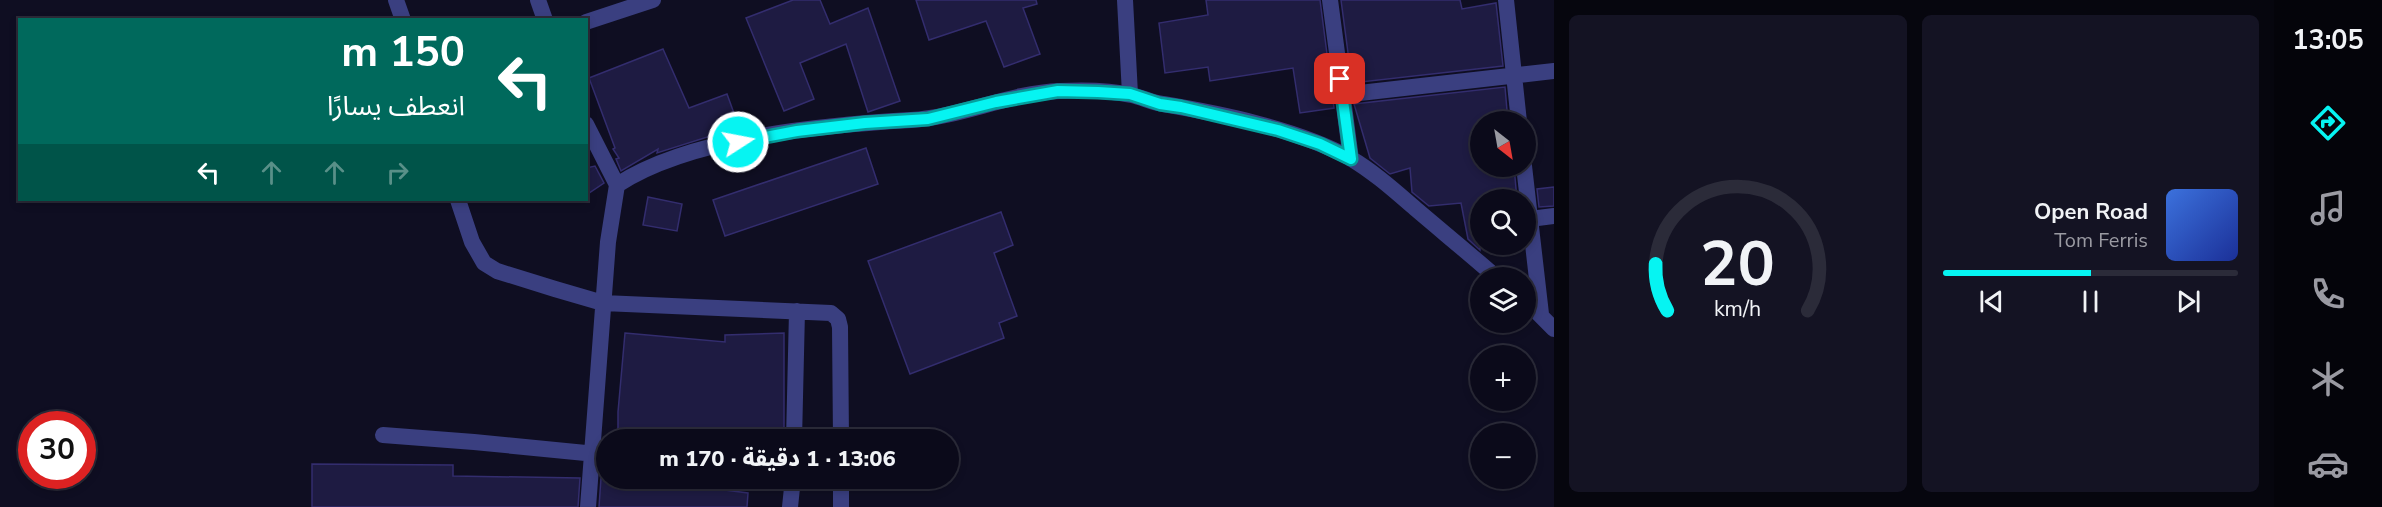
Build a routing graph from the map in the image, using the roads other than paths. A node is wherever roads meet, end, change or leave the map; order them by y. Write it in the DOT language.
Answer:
graph roads {
  1 [pos="396,0"];
  2 [pos="537,0"];
  3 [pos="653,0"];
  4 [pos="1125,0"];
  5 [pos="1330,0"];
  6 [pos="1506,0"];
  7 [pos="402,18"];
  8 [pos="544,18"];
  9 [pos="588,21"];
  10 [pos="1554,70"];
  11 [pos="1514,75"];
  12 [pos="1130,94"];
  13 [pos="1342,95"];
  14 [pos="1518,111"];
  15 [pos="588,128"];
  16 [pos="1351,159"];
  17 [pos="617,185"];
  18 [pos="458,201"];
  19 [pos="1554,216"];
  20 [pos="1536,218"];
  21 [pos="1534,255"];
  22 [pos="1484,267"];
  23 [pos="603,303"];
  24 [pos="1536,310"];
  25 [pos="796,311"];
  26 [pos="1541,314"];
  27 [pos="1554,329"];
  28 [pos="600,429"];
  29 [pos="795,429"];
  30 [pos="841,429"];
  31 [pos="383,435"];
  32 [pos="596,454"];
  33 [pos="596,468"];
  34 [pos="792,489"];
  35 [pos="841,489"];
  36 [pos="588,507"];
  37 [pos="790,507"];
  38 [pos="842,507"];
  1 -- 7 [label="street"];
  2 -- 8 [label="street"];
  3 -- 9 [label="street"];
  4 -- 12 [label="street"];
  5 -- 13 [label="street"];
  6 -- 11 [label="street"];
  10 -- 11 [label="street"];
  11 -- 13 [label="street"];
  11 -- 14 [label="street"];
  12 -- 16 [label="street"];
  12 -- 17 [label="street"];
  13 -- 16 [label="street"];
  15 -- 17 [label="street"];
  16 -- 22 [label="street"];
  17 -- 23 [label="street"];
  18 -- 23 [label="street"];
  19 -- 20 [label="street"];
  21 -- 26 [label="street"];
  23 -- 25 [label="street"];
  23 -- 28 [label="street"];
  24 -- 26 [label="street"];
  25 -- 29 [label="street"];
  25 -- 30 [label="street"];
  26 -- 27 [label="street"];
  31 -- 32 [label="street"];
  33 -- 36 [label="street"];
  34 -- 37 [label="street"];
  35 -- 38 [label="street"];
}
